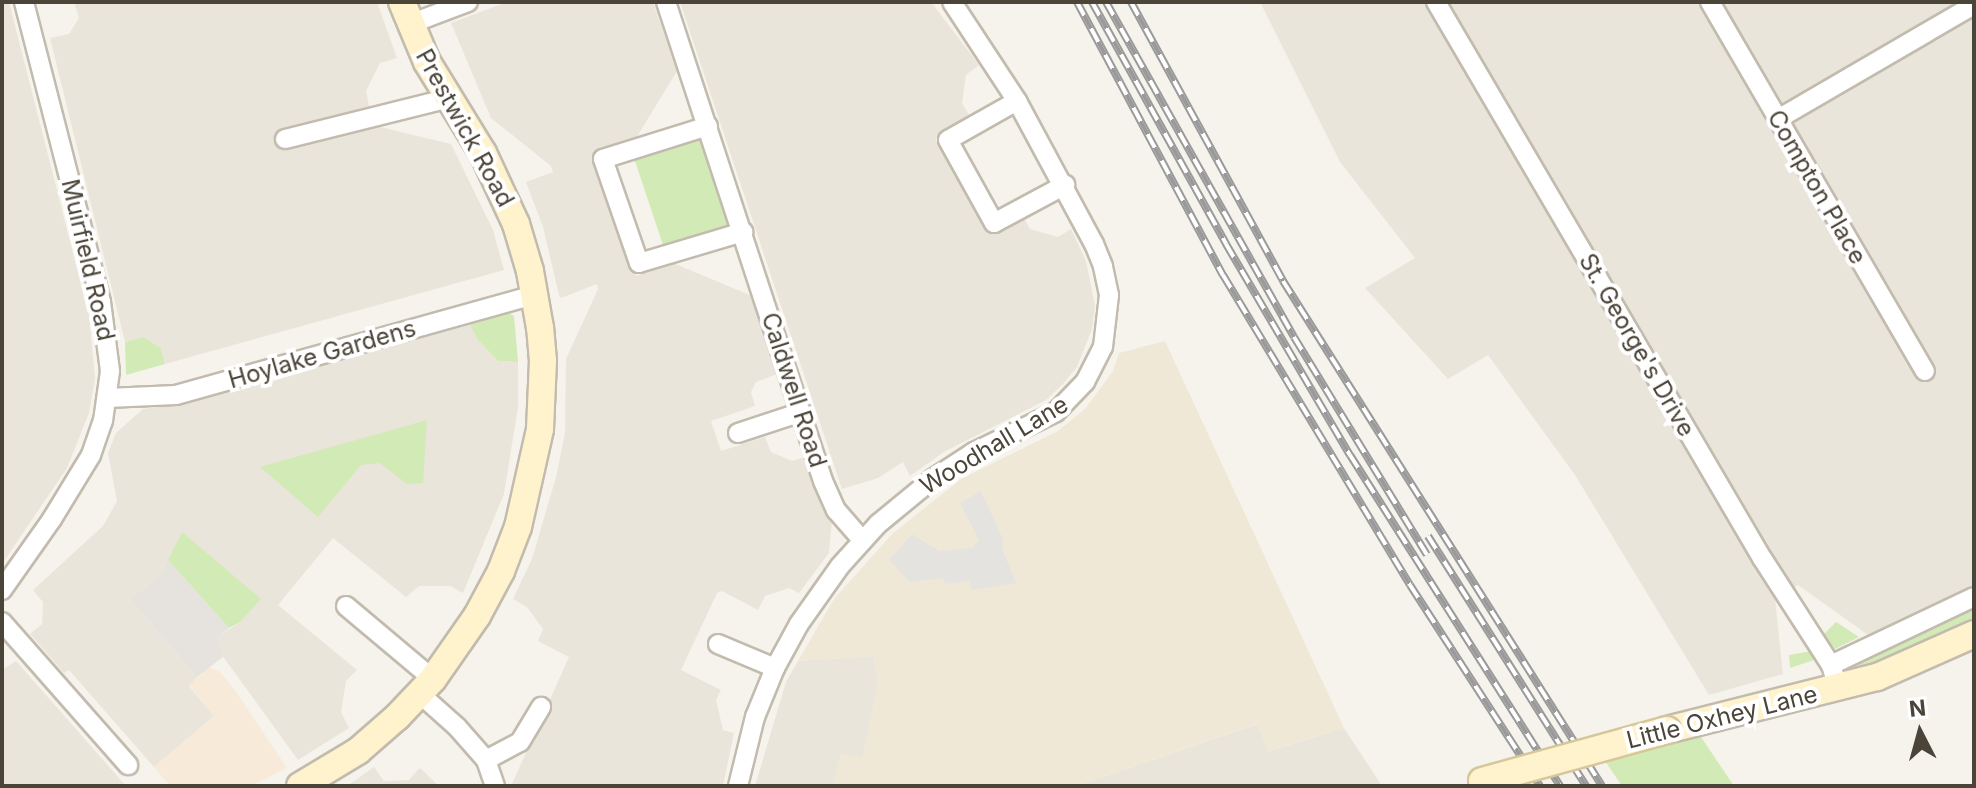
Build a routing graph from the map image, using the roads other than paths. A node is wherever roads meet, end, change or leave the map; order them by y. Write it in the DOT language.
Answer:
graph roads {
  1 [pos="24,2"];
  2 [pos="468,2"];
  3 [pos="666,2"];
  4 [pos="952,2"];
  5 [pos="1436,2"];
  6 [pos="1710,2"];
  7 [pos="1974,5"];
  8 [pos="406,13"];
  9 [pos="449,98"];
  10 [pos="1017,101"];
  11 [pos="1778,119"];
  12 [pos="708,126"];
  13 [pos="285,139"];
  14 [pos="1065,185"];
  15 [pos="743,232"];
  16 [pos="535,295"];
  17 [pos="1925,371"];
  18 [pos="107,398"];
  19 [pos="802,412"];
  20 [pos="738,433"];
  21 [pos="862,540"];
  22 [pos="2,590"];
  23 [pos="1974,597"];
  24 [pos="346,606"];
  25 [pos="2,622"];
  26 [pos="1974,634"];
  27 [pos="718,644"];
  28 [pos="775,668"];
  29 [pos="1834,676"];
  30 [pos="426,686"];
  31 [pos="541,707"];
  32 [pos="486,760"];
  33 [pos="128,765"];
  34 [pos="1473,784"];
  35 [pos="300,786"];
  36 [pos="495,786"];
  37 [pos="738,786"];
  1 -- 18 [label="street, Muirfield Road"];
  2 -- 8 [label="street"];
  3 -- 12 [label="street, Caldwell Road"];
  4 -- 10 [label="street, Woodhall Lane"];
  5 -- 29 [label="street, St. George's Drive"];
  6 -- 11 [label="street, Compton Place"];
  7 -- 11 [label="street"];
  8 -- 9 [label="main road, Prestwick Road"];
  9 -- 13 [label="street"];
  9 -- 16 [label="main road, Prestwick Road"];
  10 -- 14 [label="street, Woodhall Lane"];
  10 -- 14 [label="street"];
  11 -- 17 [label="street, Compton Place"];
  12 -- 15 [label="street, Caldwell Road"];
  12 -- 15 [label="street"];
  14 -- 21 [label="street, Woodhall Lane"];
  15 -- 19 [label="street, Caldwell Road"];
  16 -- 18 [label="street, Hoylake Gardens"];
  16 -- 30 [label="main road, Prestwick Road"];
  18 -- 22 [label="street, Muirfield Road"];
  19 -- 20 [label="street"];
  19 -- 21 [label="street, Caldwell Road"];
  21 -- 28 [label="street, Woodhall Lane"];
  23 -- 29 [label="street, Little Oxhey Lane"];
  24 -- 30 [label="street"];
  25 -- 33 [label="street"];
  26 -- 29 [label="main road, Little Oxhey Lane"];
  27 -- 28 [label="street"];
  28 -- 37 [label="street, Woodhall Lane"];
  29 -- 34 [label="main road, Little Oxhey Lane, bridge"];
  30 -- 32 [label="street"];
  30 -- 35 [label="main road, Prestwick Road"];
  31 -- 32 [label="street"];
  32 -- 36 [label="street"];
}
